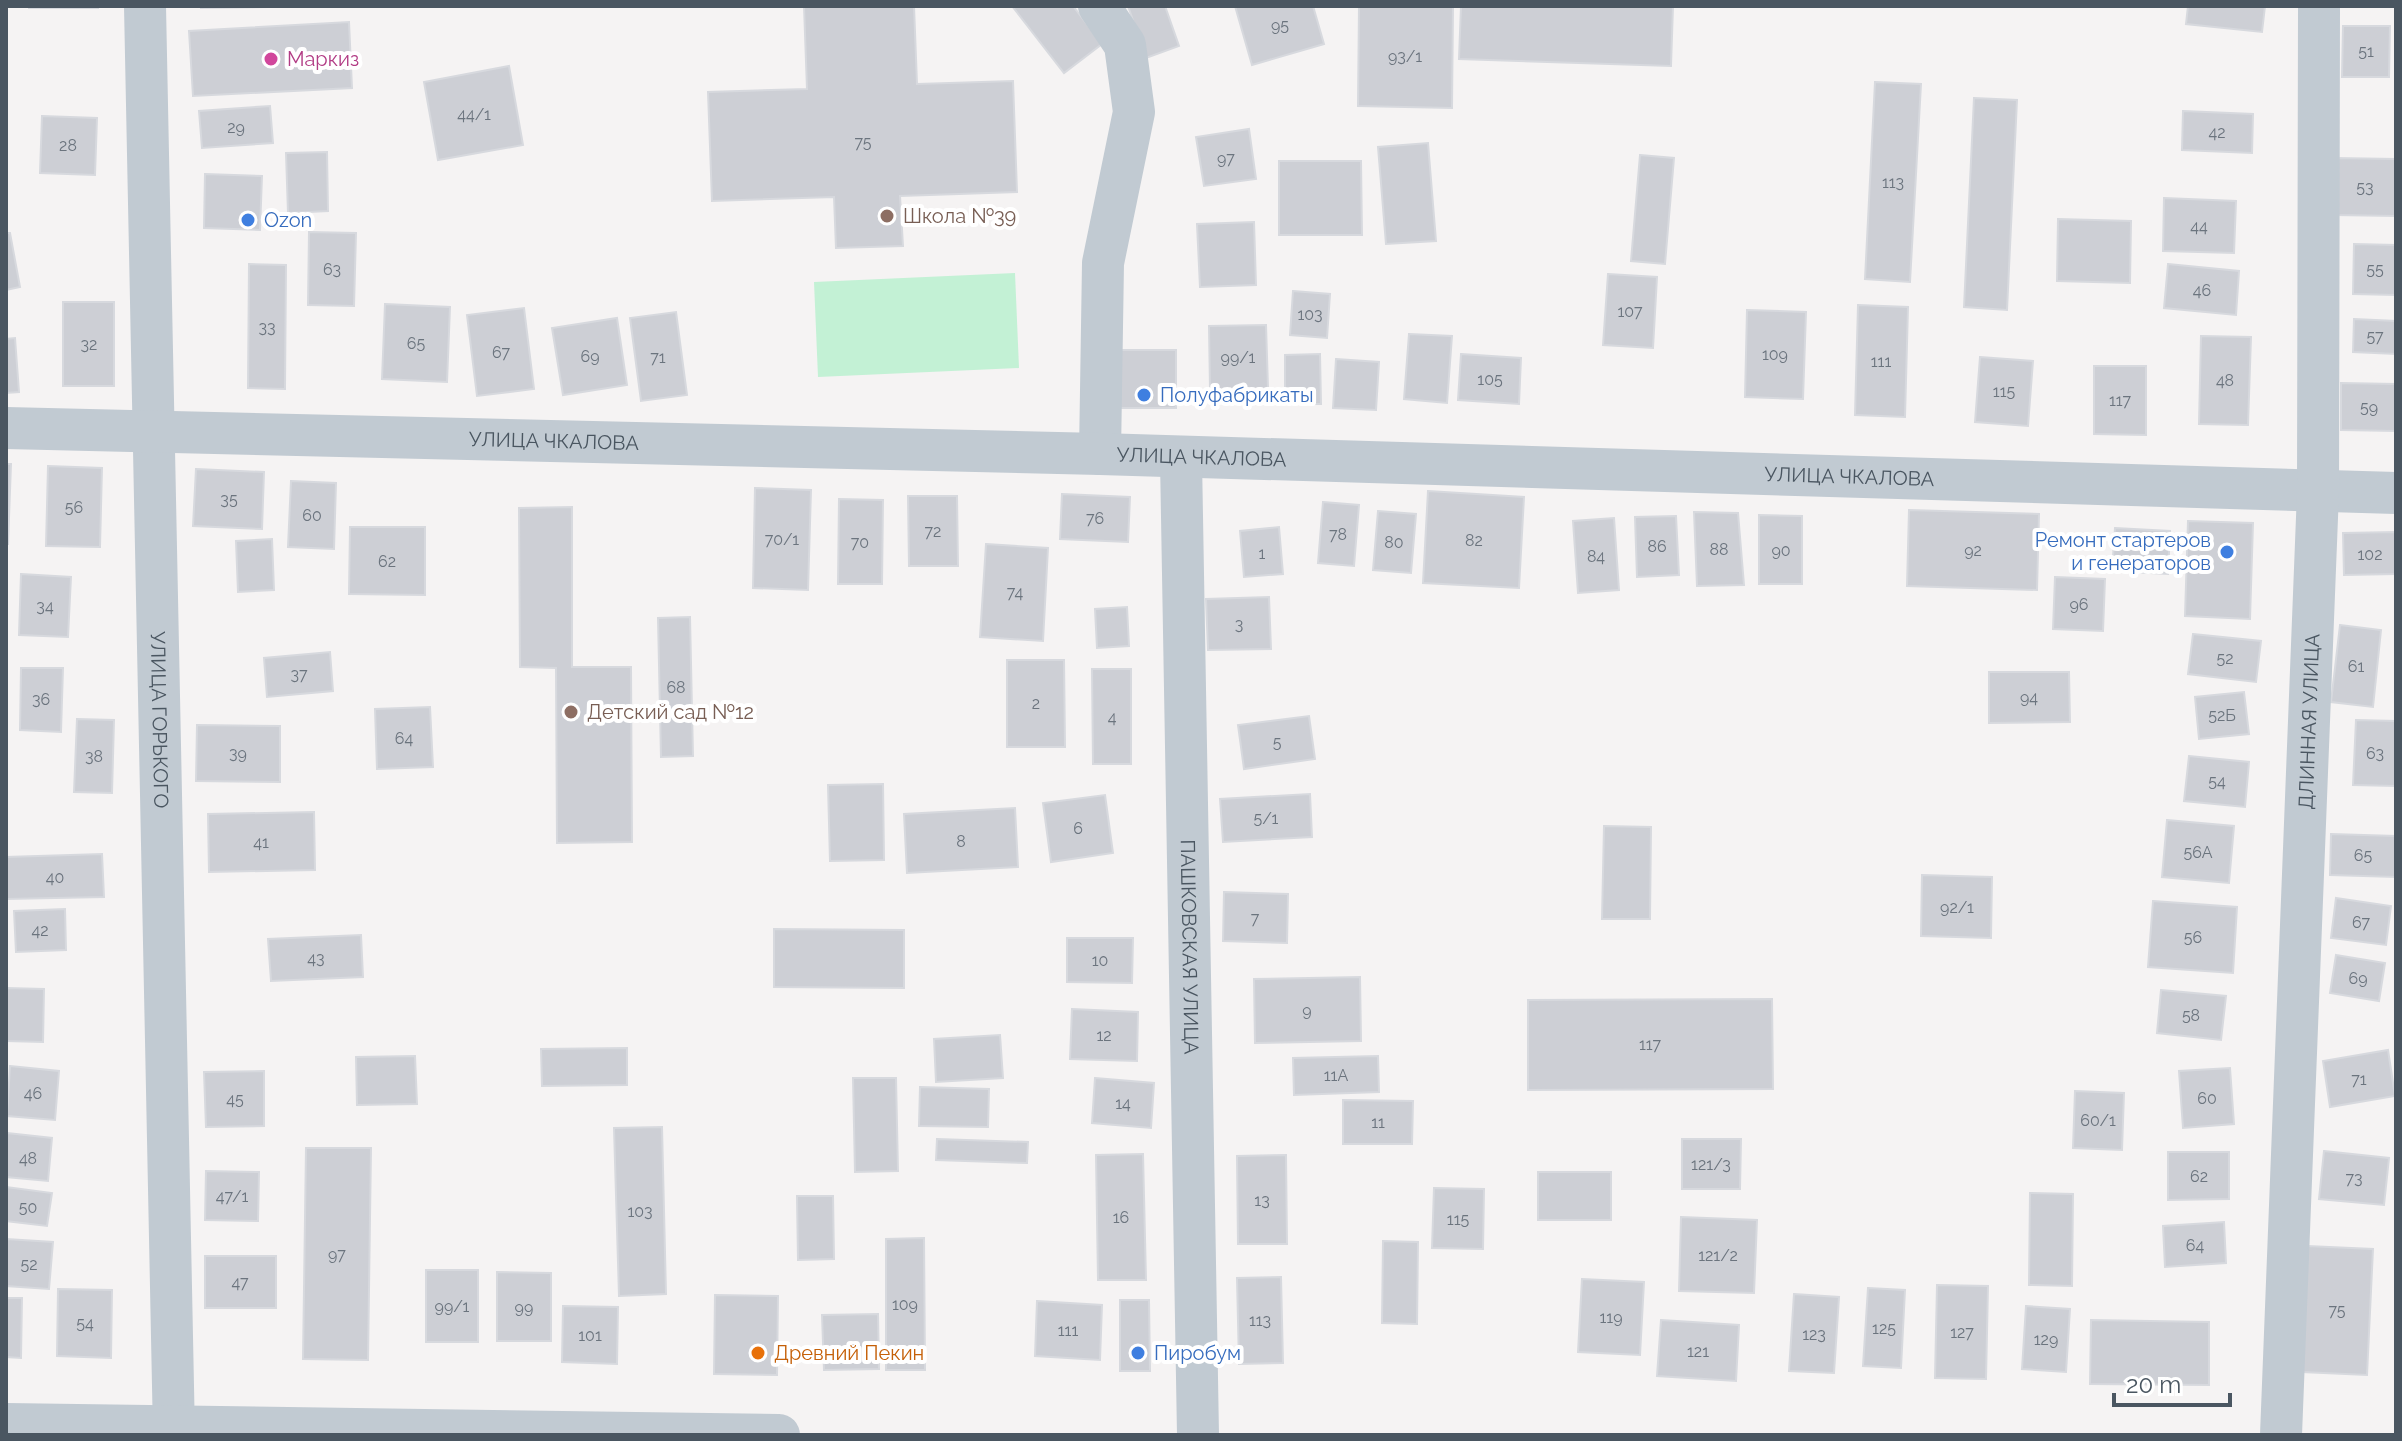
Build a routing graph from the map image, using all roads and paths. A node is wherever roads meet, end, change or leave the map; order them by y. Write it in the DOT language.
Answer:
graph roads {
  1 [pos="145,6"];
  2 [pos="1099,6"];
  3 [pos="2319,6"];
  4 [pos="6,428"];
  5 [pos="151,430"];
  6 [pos="1100,454"];
  7 [pos="1181,459"];
  8 [pos="2318,492"];
  9 [pos="2396,493"];
  10 [pos="6,1424"];
  11 [pos="174,1430"];
  12 [pos="779,1435"];
  13 [pos="1198,1435"];
  14 [pos="2281,1435"];
  1 -- 5 [label="street, УЛИЦА ГОРЬКОГО"];
  2 -- 6 [label="street"];
  3 -- 8 [label="street, ДЛИННАЯ УЛИЦА"];
  4 -- 5 [label="street, УЛИЦА ЧКАЛОВА"];
  5 -- 6 [label="street, УЛИЦА ЧКАЛОВА"];
  5 -- 11 [label="street, УЛИЦА ГОРЬКОГО"];
  6 -- 7 [label="street, УЛИЦА ЧКАЛОВА"];
  7 -- 8 [label="street, УЛИЦА ЧКАЛОВА"];
  7 -- 13 [label="street, ПАШКОВСКАЯ УЛИЦА"];
  8 -- 9 [label="street, УЛИЦА ЧКАЛОВА"];
  8 -- 14 [label="street, ДЛИННАЯ УЛИЦА"];
  10 -- 11 [label="street"];
  11 -- 12 [label="street"];
}
